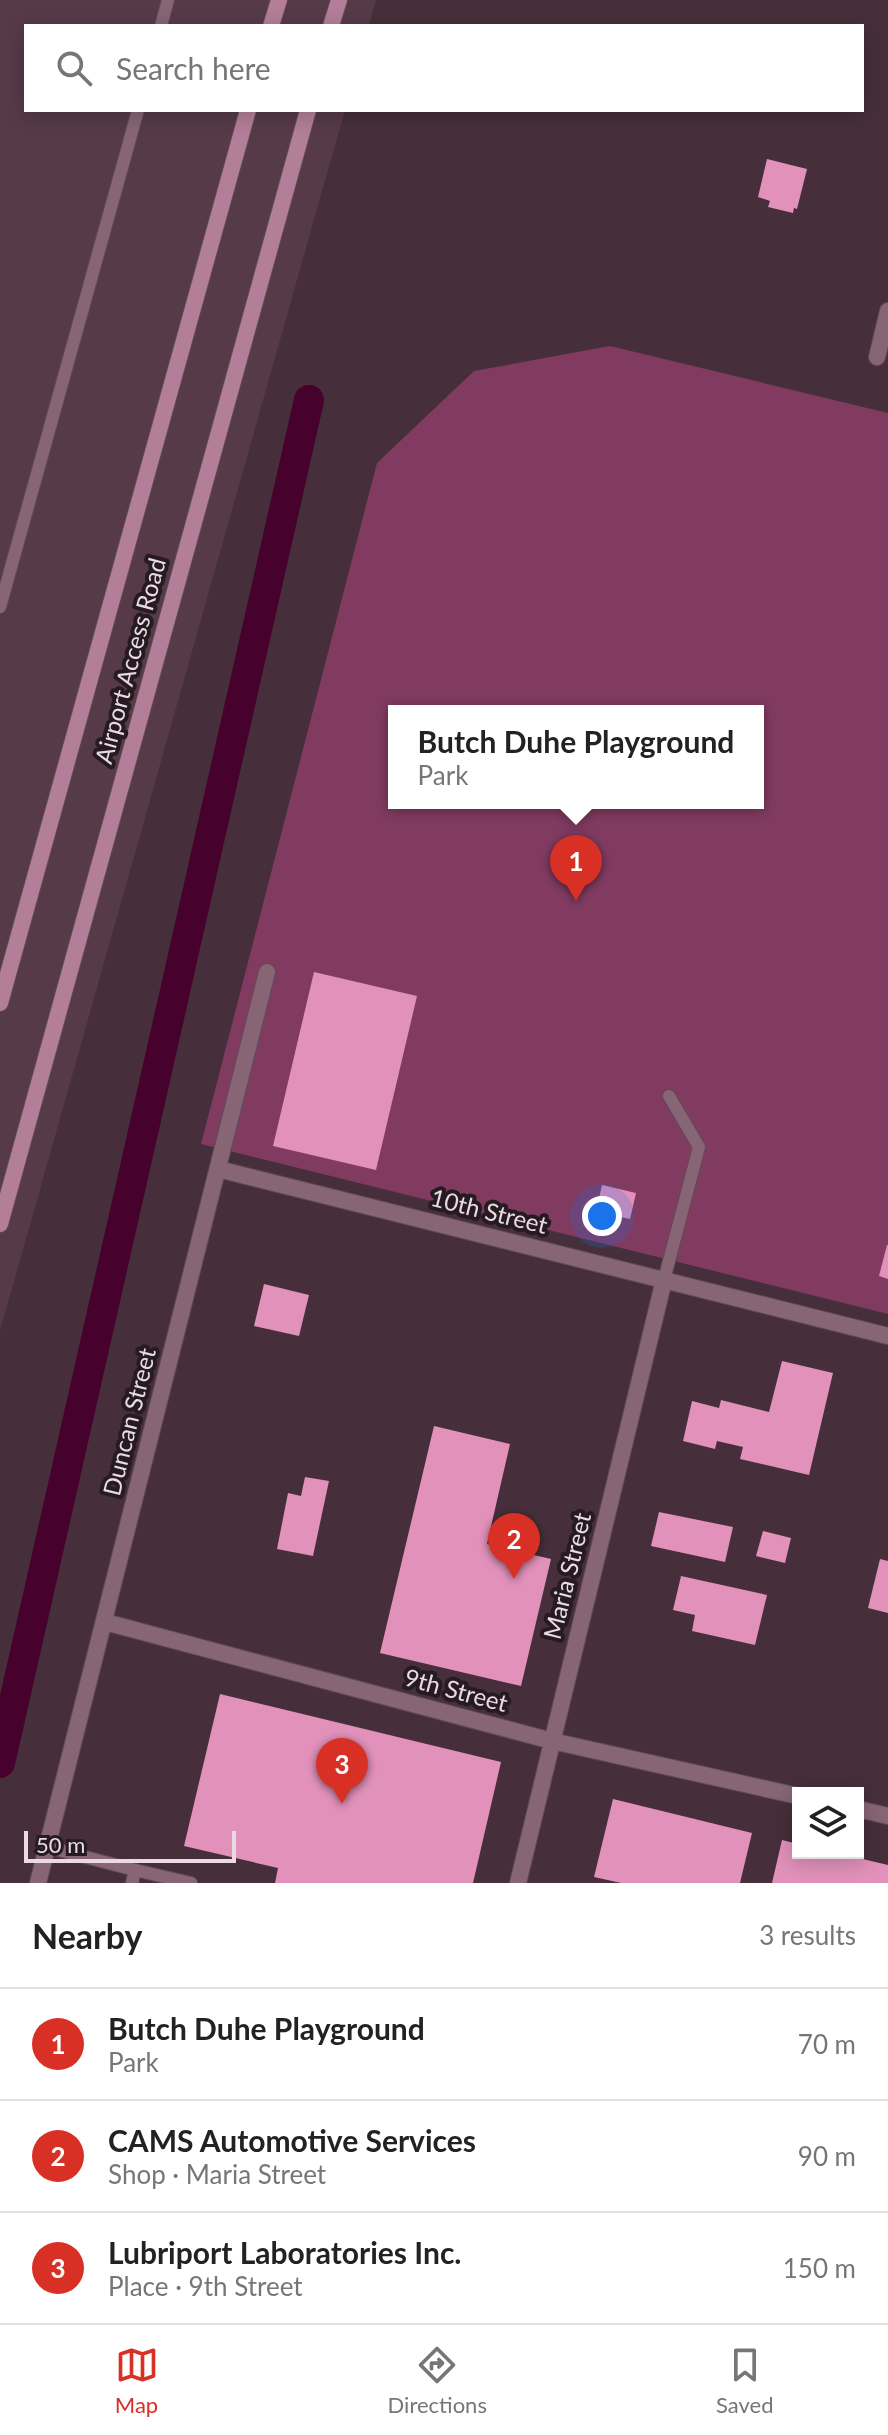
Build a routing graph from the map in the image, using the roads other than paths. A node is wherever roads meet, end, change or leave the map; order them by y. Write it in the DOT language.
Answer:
graph roads {
  1 [pos="168,0"];
  2 [pos="279,0"];
  3 [pos="339,0"];
  4 [pos="162,24"];
  5 [pos="272,24"];
  6 [pos="332,24"];
  7 [pos="137,112"];
  8 [pos="247,112"];
  9 [pos="307,112"];
  10 [pos="888,311"];
  11 [pos="877,357"];
  12 [pos="0,607"];
  13 [pos="267,972"];
  14 [pos="0,1003"];
  15 [pos="669,1096"];
  16 [pos="218,1169"];
  17 [pos="0,1224"];
  18 [pos="664,1280"];
  19 [pos="888,1336"];
  20 [pos="105,1622"];
  21 [pos="552,1741"];
  22 [pos="792,1795"];
  23 [pos="864,1810"];
  24 [pos="888,1816"];
  25 [pos="47,1847"];
  26 [pos="134,1876"];
  27 [pos="38,1883"];
  28 [pos="191,1883"];
  29 [pos="518,1883"];
  1 -- 4 [label="lane"];
  2 -- 5 [label="main road"];
  3 -- 6 [label="main road"];
  7 -- 12 [label="lane"];
  8 -- 14 [label="main road, Airport Access Road"];
  9 -- 17 [label="main road, Airport Access Road"];
  10 -- 11 [label="street"];
  13 -- 16 [label="street, Duncan Street"];
  15 -- 18 [label="lane"];
  16 -- 18 [label="street, 10th Street"];
  16 -- 20 [label="street, Duncan Street"];
  18 -- 19 [label="street, 10th Street"];
  18 -- 21 [label="street, Maria Street"];
  20 -- 21 [label="street, 9th Street"];
  20 -- 25 [label="street, Duncan Street"];
  21 -- 22 [label="street, 9th Street"];
  21 -- 29 [label="street, Maria Street"];
  23 -- 24 [label="street"];
  25 -- 26 [label="lane"];
  25 -- 27 [label="street, Duncan Street"];
  26 -- 28 [label="lane"];
}
